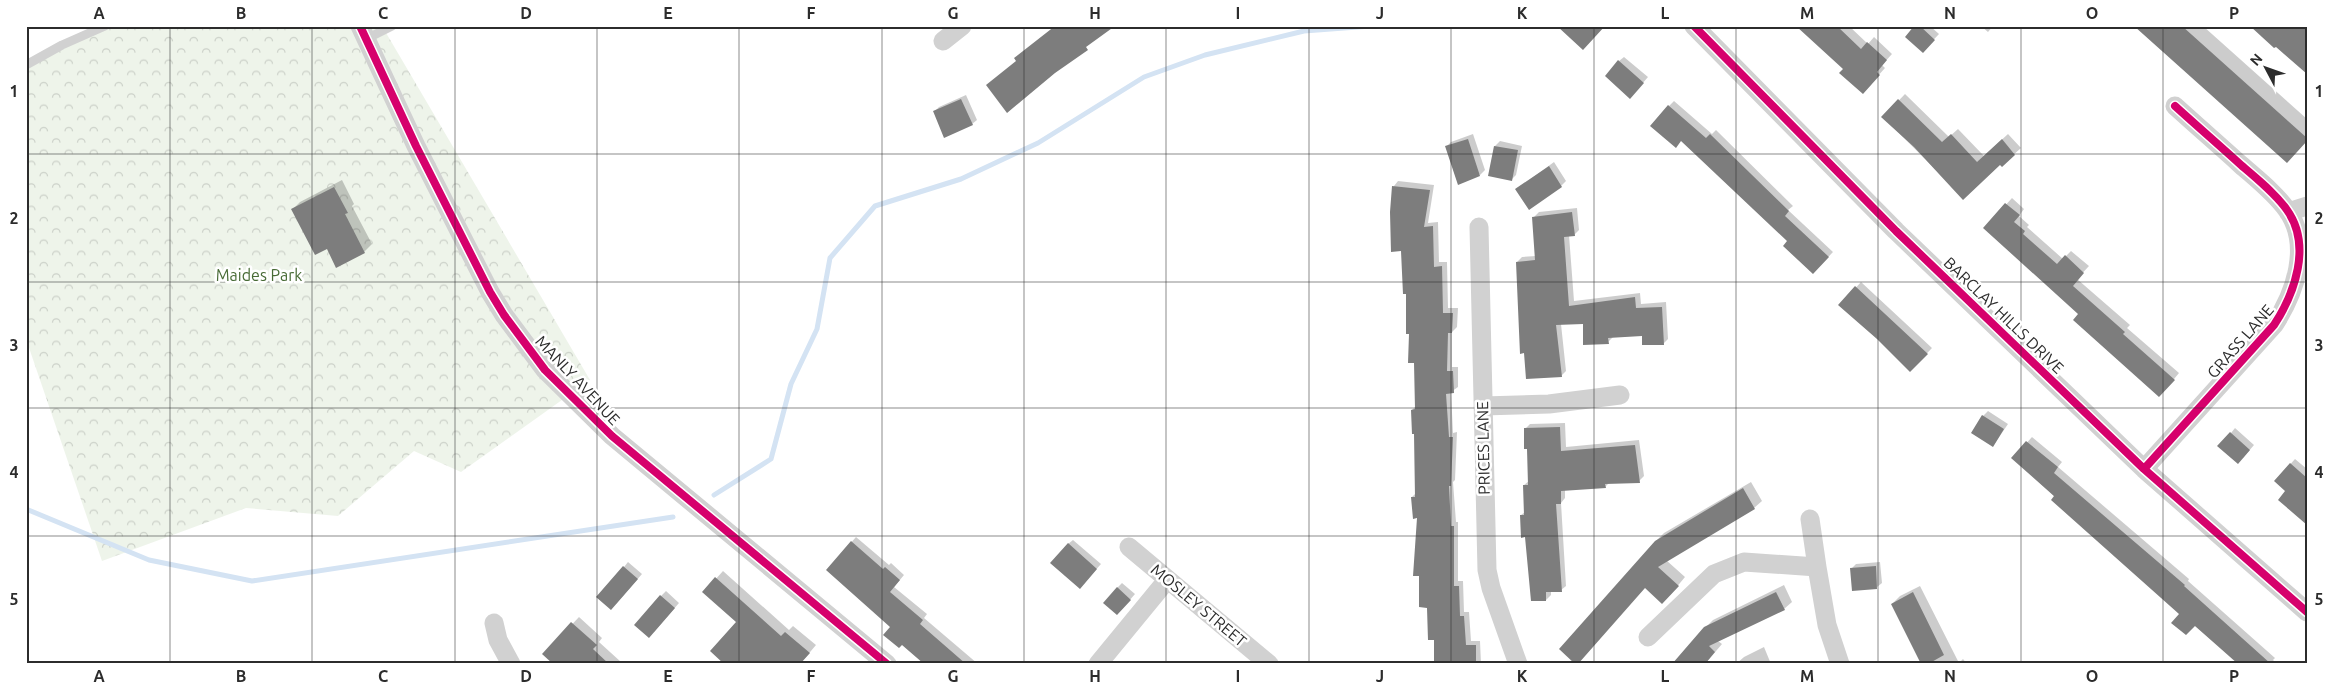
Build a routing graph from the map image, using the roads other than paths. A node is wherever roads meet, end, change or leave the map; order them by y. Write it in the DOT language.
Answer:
graph roads {
  1 [pos="105,26"];
  2 [pos="392,26"];
  3 [pos="962,26"];
  4 [pos="1694,26"];
  5 [pos="363,33"];
  6 [pos="943,42"];
  7 [pos="26,65"];
  8 [pos="2175,106"];
  9 [pos="2307,206"];
  10 [pos="2288,212"];
  11 [pos="1479,227"];
  12 [pos="1620,395"];
  13 [pos="1483,406"];
  14 [pos="2144,469"];
  15 [pos="1810,519"];
  16 [pos="1129,547"];
  17 [pos="1817,567"];
  18 [pos="1168,580"];
  19 [pos="2307,612"];
  20 [pos="494,623"];
  21 [pos="1648,637"];
  22 [pos="511,664"];
  23 [pos="887,664"];
  24 [pos="1098,664"];
  25 [pos="1269,664"];
  26 [pos="1518,664"];
  27 [pos="1840,664"];
  1 -- 7 [label="lane"];
  2 -- 5 [label="lane"];
  3 -- 6 [label="street"];
  4 -- 14 [label="street, BARCLAY HILLS DRIVE"];
  5 -- 23 [label="street, MANLY AVENUE"];
  8 -- 10 [label="street, GRASS LANE"];
  9 -- 10 [label="street"];
  10 -- 14 [label="street, GRASS LANE"];
  11 -- 13 [label="street, PRICES LANE"];
  12 -- 13 [label="street"];
  13 -- 26 [label="street, PRICES LANE"];
  14 -- 19 [label="street, BARCLAY HILLS DRIVE"];
  15 -- 17 [label="street"];
  16 -- 18 [label="street, MOSLEY STREET"];
  17 -- 21 [label="street"];
  17 -- 27 [label="street"];
  18 -- 24 [label="street"];
  18 -- 25 [label="street, MOSLEY STREET"];
  20 -- 22 [label="street"];
}
